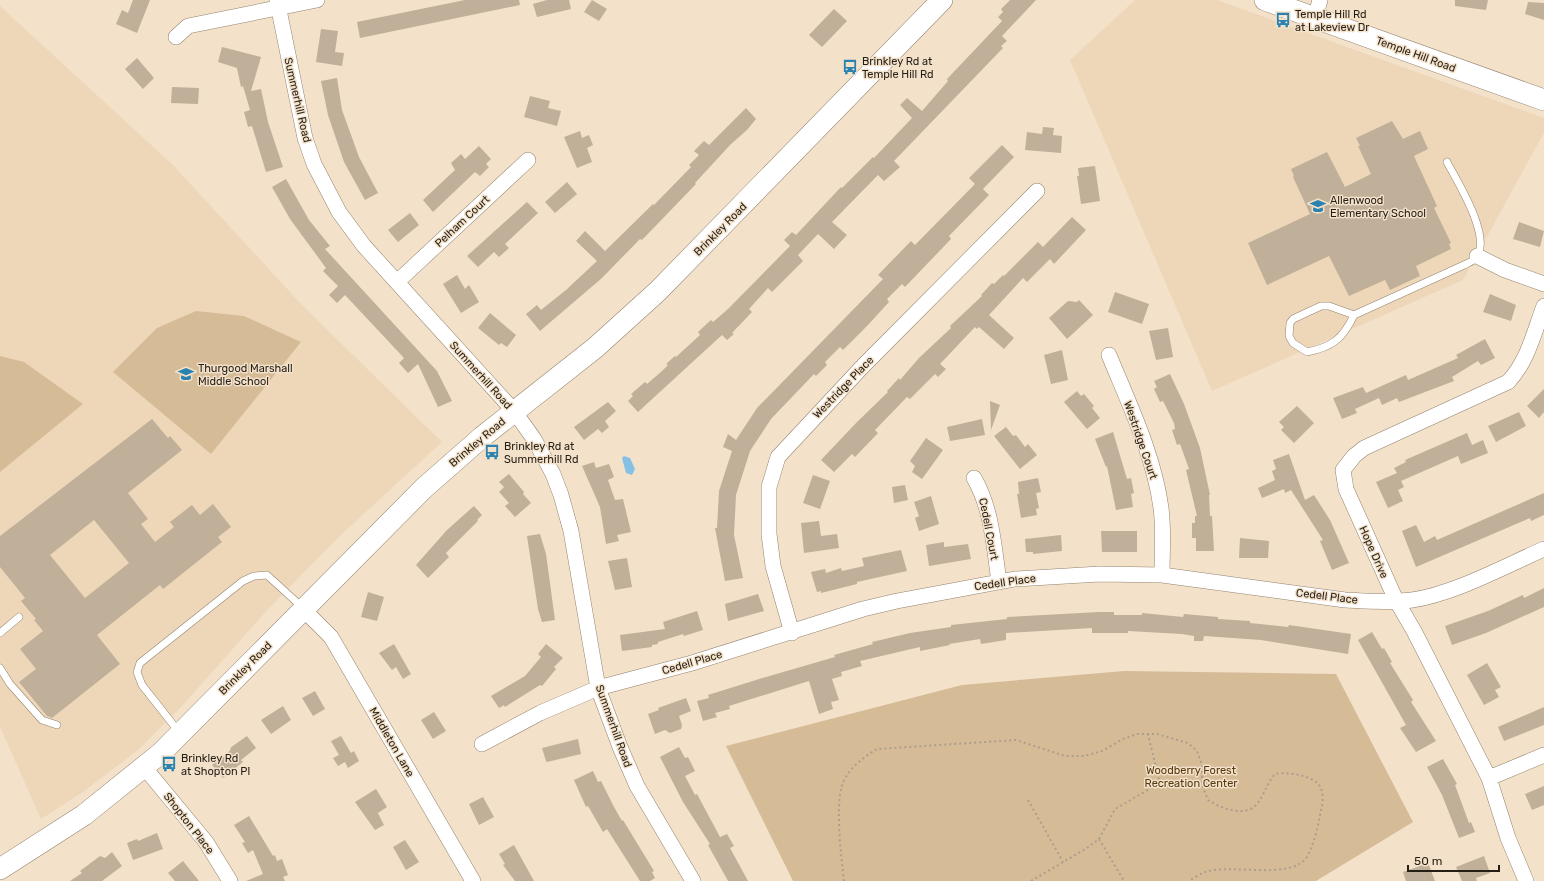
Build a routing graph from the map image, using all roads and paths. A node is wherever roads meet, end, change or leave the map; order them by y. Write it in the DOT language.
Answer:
graph roads {
  1 [pos="317,0"];
  2 [pos="942,0"];
  3 [pos="1265,0"];
  4 [pos="277,4"];
  5 [pos="1318,9"];
  6 [pos="176,37"];
  7 [pos="1544,100"];
  8 [pos="528,160"];
  9 [pos="1447,162"];
  10 [pos="1037,191"];
  11 [pos="1477,256"];
  12 [pos="397,282"];
  13 [pos="1544,284"];
  14 [pos="1544,306"];
  15 [pos="1354,315"];
  16 [pos="1109,355"];
  17 [pos="514,411"];
  18 [pos="974,478"];
  19 [pos="1544,549"];
  20 [pos="1162,575"];
  21 [pos="999,582"];
  22 [pos="1396,600"];
  23 [pos="303,609"];
  24 [pos="19,617"];
  25 [pos="0,633"];
  26 [pos="792,633"];
  27 [pos="0,668"];
  28 [pos="598,688"];
  29 [pos="57,725"];
  30 [pos="181,734"];
  31 [pos="1148,734"];
  32 [pos="482,744"];
  33 [pos="1544,755"];
  34 [pos="144,768"];
  35 [pos="1489,778"];
  36 [pos="1028,800"];
  37 [pos="1099,839"];
  38 [pos="1063,862"];
  39 [pos="0,869"];
  40 [pos="230,881"];
  41 [pos="473,881"];
  42 [pos="693,881"];
  43 [pos="844,881"];
  44 [pos="1031,881"];
  45 [pos="1124,881"];
  46 [pos="1189,881"];
  47 [pos="1526,881"];
  1 -- 4 [label="street"];
  2 -- 17 [label="main road, Brinkley Road"];
  3 -- 5 [label="main road, Temple Hill Road"];
  4 -- 6 [label="street"];
  4 -- 12 [label="street, Summerhill Road"];
  5 -- 7 [label="main road, Temple Hill Road"];
  8 -- 12 [label="street, Pelham Court"];
  9 -- 11 [label="lane"];
  10 -- 26 [label="street, Westridge Place"];
  11 -- 13 [label="street"];
  11 -- 15 [label="lane"];
  12 -- 17 [label="street, Summerhill Road"];
  14 -- 22 [label="street, Hope Drive"];
  15 -- 15 [label="lane"];
  16 -- 20 [label="street, Westridge Court"];
  17 -- 23 [label="main road, Brinkley Road"];
  17 -- 28 [label="street, Summerhill Road"];
  18 -- 21 [label="street, Cedell Court"];
  19 -- 22 [label="street, Cedell Place"];
  20 -- 21 [label="street, Cedell Place"];
  20 -- 22 [label="street, Cedell Place"];
  21 -- 26 [label="street, Cedell Place"];
  22 -- 35 [label="street, Hope Drive"];
  23 -- 30 [label="main road, Brinkley Road"];
  23 -- 30 [label="lane"];
  23 -- 41 [label="street, Middleton Lane"];
  24 -- 25 [label="lane"];
  26 -- 28 [label="street, Cedell Place"];
  27 -- 29 [label="lane"];
  28 -- 32 [label="street, Cedell Place"];
  28 -- 42 [label="street, Summerhill Road"];
  30 -- 34 [label="main road, Brinkley Road"];
  31 -- 37 [label="path"];
  31 -- 43 [label="path"];
  31 -- 46 [label="path"];
  33 -- 35 [label="street"];
  34 -- 39 [label="main road, Brinkley Road"];
  34 -- 40 [label="street, Shopton Place"];
  35 -- 47 [label="street, Hope Drive"];
  36 -- 38 [label="path"];
  37 -- 38 [label="path"];
  37 -- 45 [label="path"];
  38 -- 44 [label="path"];
}
